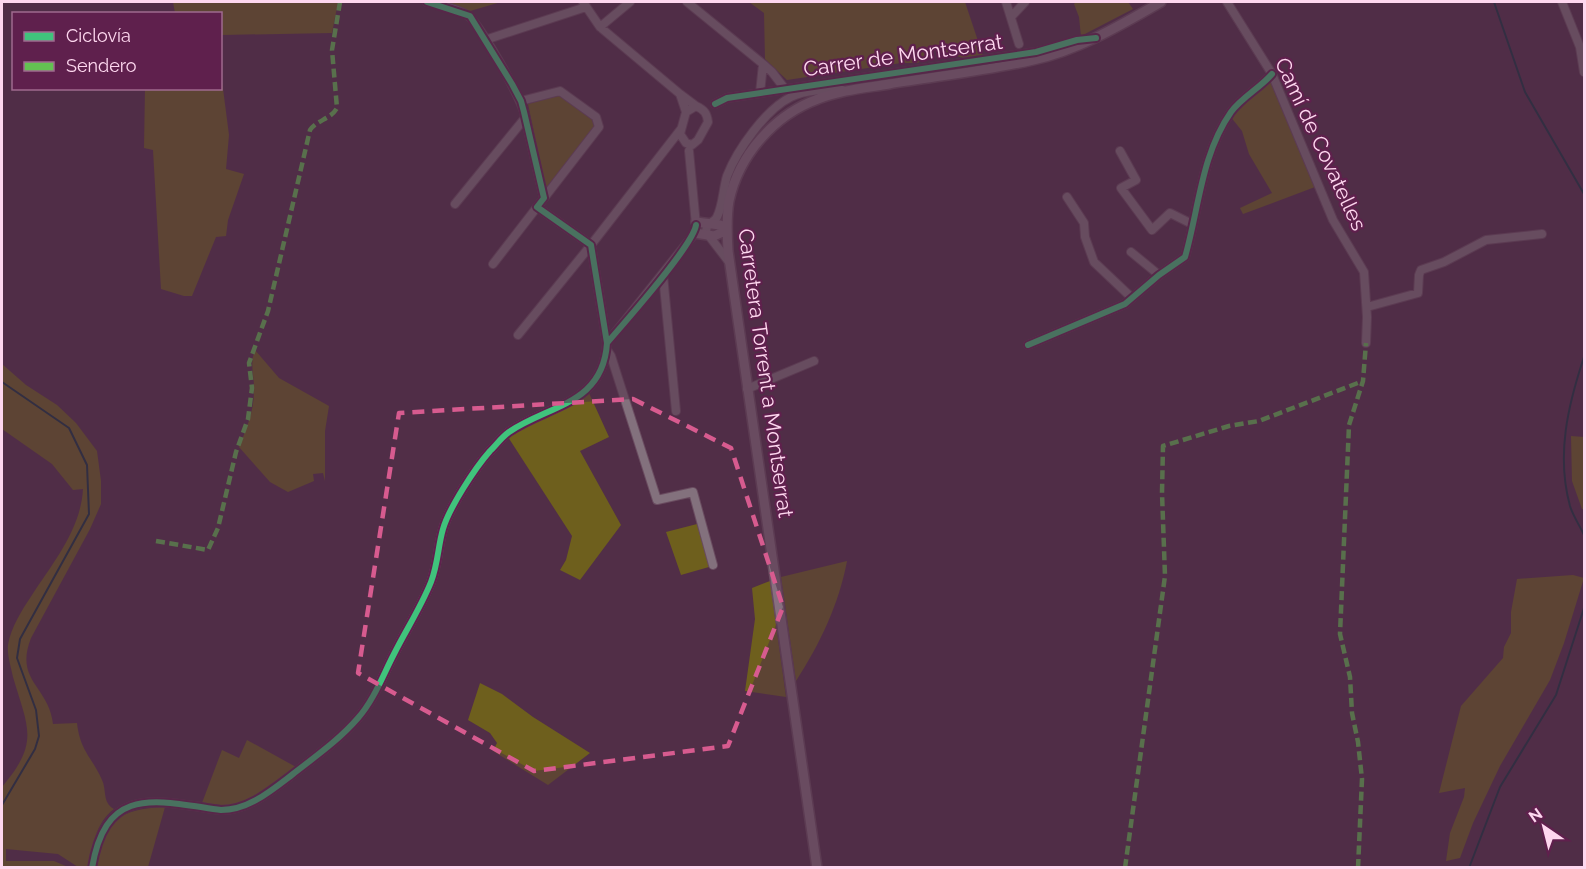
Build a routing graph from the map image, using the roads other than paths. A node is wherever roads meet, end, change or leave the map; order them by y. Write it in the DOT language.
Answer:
graph roads {
  1 [pos="427,2"];
  2 [pos="630,2"];
  3 [pos="687,2"];
  4 [pos="1006,2"];
  5 [pos="1025,2"];
  6 [pos="1161,2"];
  7 [pos="1227,2"];
  8 [pos="1562,2"];
  9 [pos="585,4"];
  10 [pos="1011,17"];
  11 [pos="600,27"];
  12 [pos="1096,38"];
  13 [pos="486,40"];
  14 [pos="1020,44"];
  15 [pos="1028,53"];
  16 [pos="1016,55"];
  17 [pos="763,64"];
  18 [pos="1584,72"];
  19 [pos="1272,74"];
  20 [pos="785,89"];
  21 [pos="846,91"];
  22 [pos="760,93"];
  23 [pos="680,94"];
  24 [pos="521,101"];
  25 [pos="715,104"];
  26 [pos="700,108"];
  27 [pos="686,112"];
  28 [pos="525,118"];
  29 [pos="708,118"];
  30 [pos="681,129"];
  31 [pos="670,142"];
  32 [pos="687,144"];
  33 [pos="1120,151"];
  34 [pos="1067,197"];
  35 [pos="544,198"];
  36 [pos="455,204"];
  37 [pos="537,207"];
  38 [pos="710,223"];
  39 [pos="1192,224"];
  40 [pos="696,227"];
  41 [pos="727,230"];
  42 [pos="1542,234"];
  43 [pos="710,236"];
  44 [pos="591,245"];
  45 [pos="1131,252"];
  46 [pos="730,263"];
  47 [pos="493,264"];
  48 [pos="663,275"];
  49 [pos="1159,275"];
  50 [pos="1132,298"];
  51 [pos="1367,307"];
  52 [pos="519,335"];
  53 [pos="1366,343"];
  54 [pos="1028,345"];
  55 [pos="607,347"];
  56 [pos="814,361"];
  57 [pos="747,389"];
  58 [pos="676,411"];
  59 [pos="713,565"];
  60 [pos="92,867"];
  61 [pos="817,867"];
  1 -- 13 [label="street"];
  2 -- 11 [label="street"];
  3 -- 17 [label="street"];
  4 -- 10 [label="street"];
  5 -- 10 [label="street"];
  6 -- 12 [label="main road, Carretera Torrent a Montserrat"];
  7 -- 19 [label="street, Camí de Covatelles"];
  8 -- 18 [label="street"];
  9 -- 11 [label="street"];
  9 -- 13 [label="street"];
  10 -- 14 [label="street"];
  11 -- 23 [label="street"];
  12 -- 15 [label="street, Carrer de Montserrat"];
  12 -- 21 [label="main road, Carretera Torrent a Montserrat"];
  13 -- 24 [label="street"];
  14 -- 15 [label="street"];
  14 -- 16 [label="street"];
  15 -- 16 [label="street, Carrer de Montserrat"];
  16 -- 20 [label="street, Carrer de Montserrat"];
  17 -- 20 [label="street"];
  17 -- 22 [label="street"];
  19 -- 39 [label="street"];
  19 -- 51 [label="street, Camí de Covatelles"];
  20 -- 22 [label="street, Carrer de Montserrat"];
  21 -- 38 [label="street, Carrer de Montserrat"];
  21 -- 41 [label="main road, Carretera Torrent a Montserrat"];
  22 -- 25 [label="street, Carrer de Montserrat"];
  23 -- 26 [label="street"];
  23 -- 27 [label="street"];
  24 -- 28 [label="street"];
  24 -- 35 [label="street"];
  25 -- 26 [label="street, Carrer de Montserrat"];
  25 -- 29 [label="street"];
  26 -- 27 [label="street"];
  26 -- 29 [label="street"];
  27 -- 30 [label="street"];
  28 -- 35 [label="street"];
  28 -- 36 [label="street"];
  29 -- 32 [label="street"];
  30 -- 31 [label="street"];
  30 -- 32 [label="street"];
  31 -- 32 [label="street"];
  31 -- 44 [label="street"];
  32 -- 40 [label="street"];
  33 -- 39 [label="street"];
  34 -- 50 [label="street"];
  35 -- 37 [label="street"];
  37 -- 44 [label="street"];
  37 -- 47 [label="street"];
  38 -- 40 [label="main road"];
  38 -- 41 [label="main road"];
  38 -- 43 [label="street, Carrer de Montserrat"];
  39 -- 49 [label="street"];
  40 -- 43 [label="main road"];
  40 -- 48 [label="street"];
  41 -- 43 [label="main road"];
  41 -- 46 [label="main road, Carretera Torrent a Montserrat"];
  42 -- 51 [label="street"];
  43 -- 46 [label="street"];
  44 -- 52 [label="street"];
  44 -- 55 [label="street"];
  45 -- 49 [label="street"];
  46 -- 57 [label="main road, Carretera Torrent a Montserrat"];
  48 -- 55 [label="street"];
  48 -- 58 [label="street"];
  49 -- 50 [label="street"];
  50 -- 54 [label="street"];
  51 -- 53 [label="street, Camí de Covatelles"];
  55 -- 59 [label="street"];
  55 -- 60 [label="street"];
  56 -- 57 [label="street"];
  57 -- 61 [label="main road, Carretera Torrent a Montserrat"];
}
